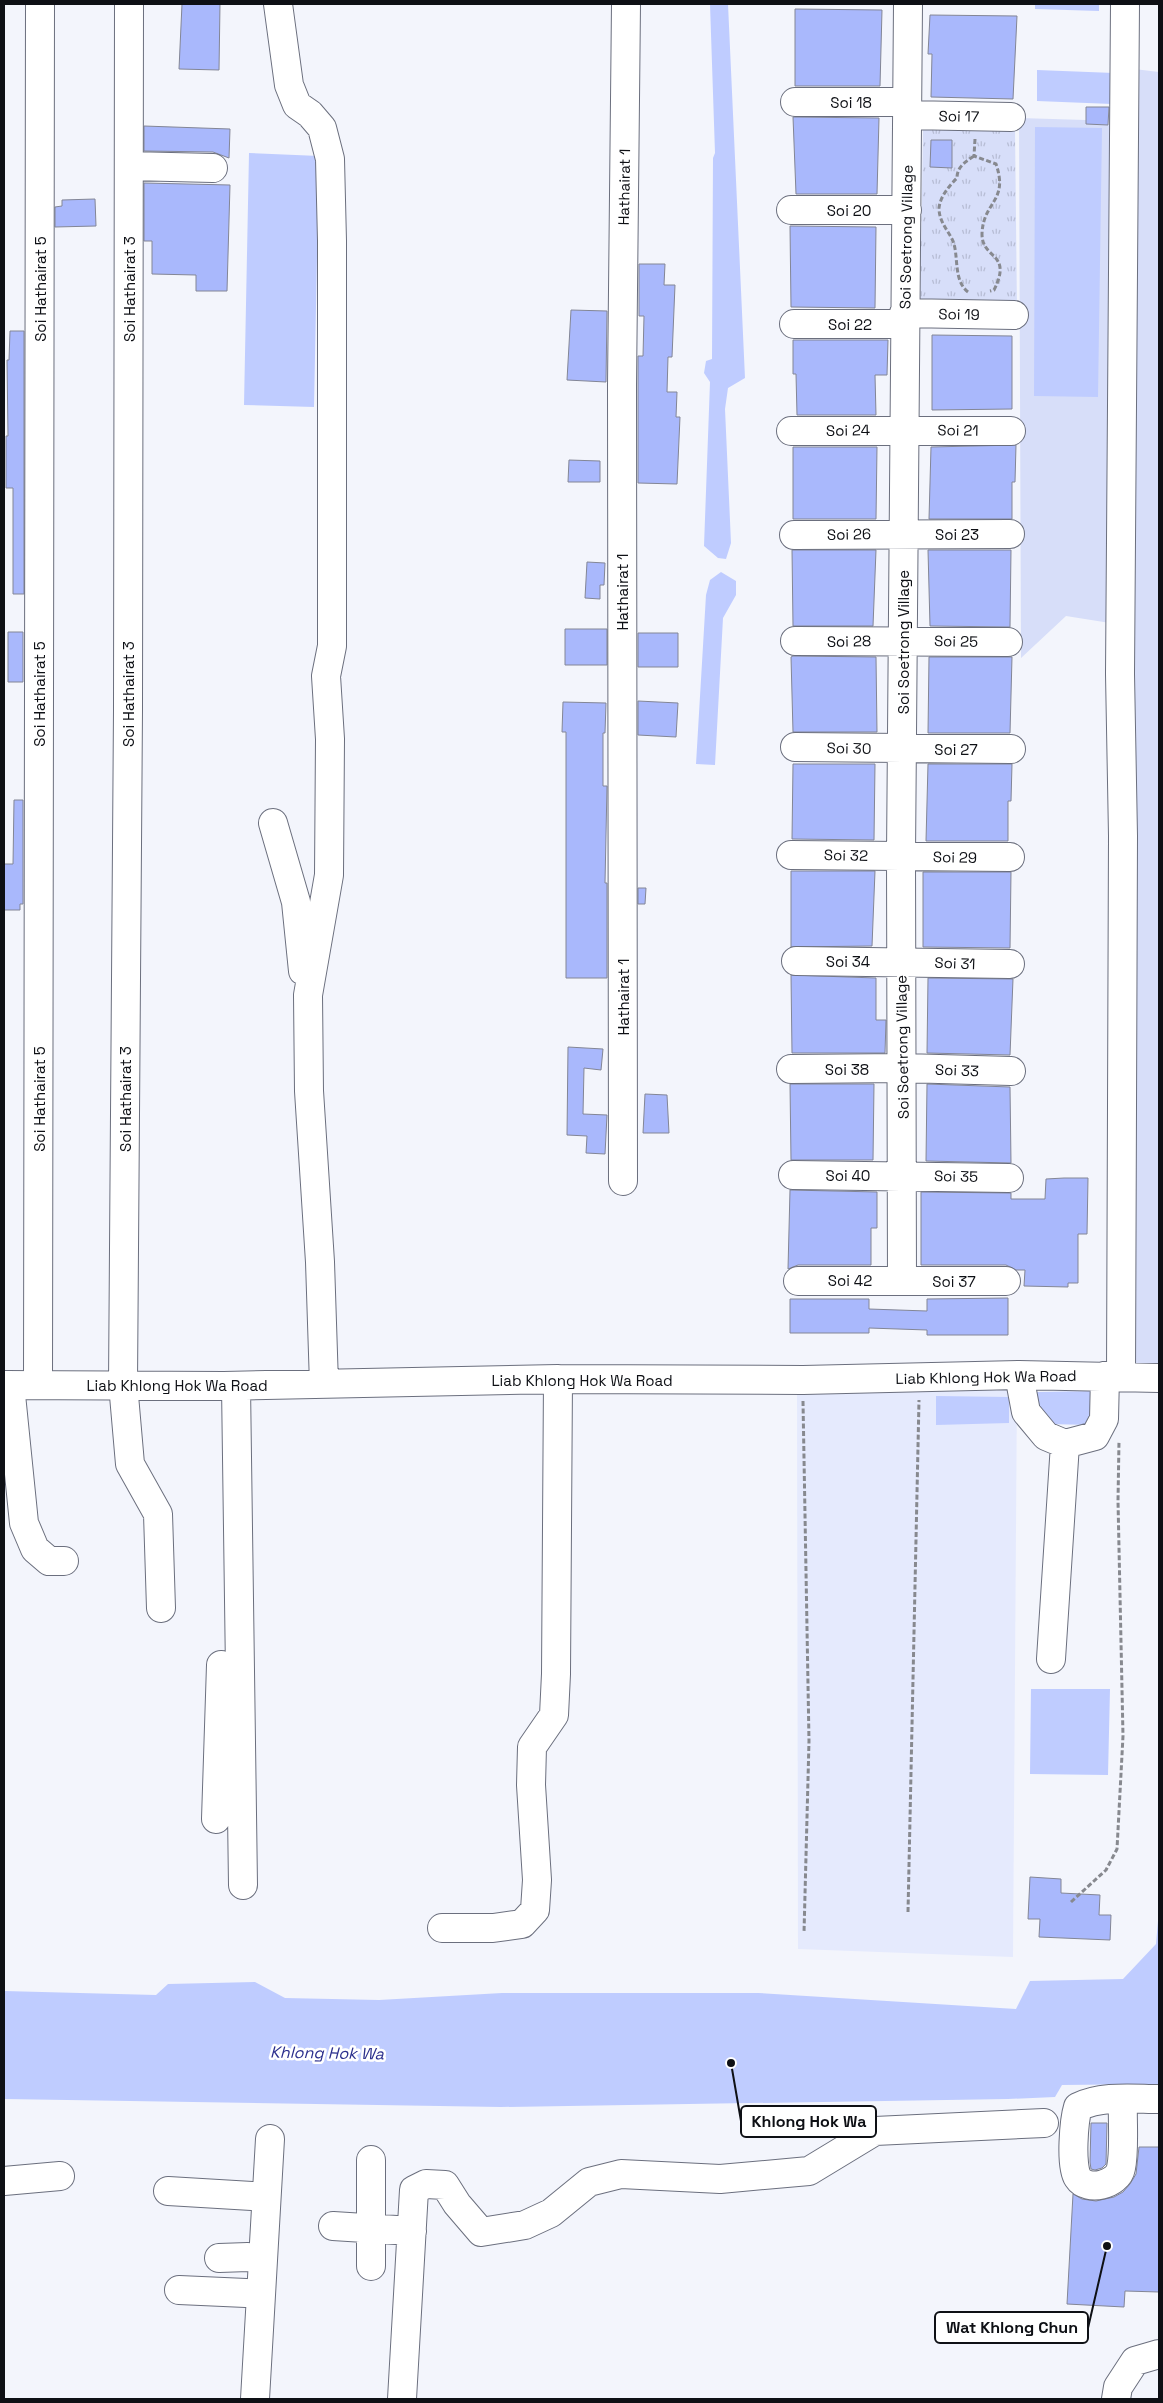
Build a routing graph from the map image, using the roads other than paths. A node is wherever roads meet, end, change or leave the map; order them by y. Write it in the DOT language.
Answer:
graph roads {
  1 [pos="40,4"];
  2 [pos="129,4"];
  3 [pos="278,4"];
  4 [pos="626,4"];
  5 [pos="908,4"];
  6 [pos="1125,4"];
  7 [pos="796,102"];
  8 [pos="907,109"];
  9 [pos="1011,116"];
  10 [pos="129,166"];
  11 [pos="213,168"];
  12 [pos="791,210"];
  13 [pos="907,210"];
  14 [pos="1014,315"];
  15 [pos="905,318"];
  16 [pos="794,324"];
  17 [pos="904,430"];
  18 [pos="791,431"];
  19 [pos="1011,431"];
  20 [pos="904,534"];
  21 [pos="1010,534"];
  22 [pos="794,535"];
  23 [pos="904,640"];
  24 [pos="795,641"];
  25 [pos="1008,642"];
  26 [pos="795,748"];
  27 [pos="902,749"];
  28 [pos="1011,749"];
  29 [pos="273,823"];
  30 [pos="791,855"];
  31 [pos="901,856"];
  32 [pos="1010,857"];
  33 [pos="796,961"];
  34 [pos="901,962"];
  35 [pos="1010,964"];
  36 [pos="308,995"];
  37 [pos="903,1068"];
  38 [pos="791,1069"];
  39 [pos="1011,1072"];
  40 [pos="793,1175"];
  41 [pos="903,1175"];
  42 [pos="1009,1178"];
  43 [pos="623,1181"];
  44 [pos="902,1280"];
  45 [pos="798,1281"];
  46 [pos="1006,1281"];
  47 [pos="1020,1375"];
  48 [pos="1113,1377"];
  49 [pos="1159,1378"];
  50 [pos="558,1379"];
  51 [pos="123,1384"];
  52 [pos="324,1384"];
  53 [pos="7,1385"];
  54 [pos="38,1385"];
  55 [pos="230,1386"];
  56 [pos="1065,1444"];
  57 [pos="64,1561"];
  58 [pos="161,1608"];
  59 [pos="1051,1659"];
  60 [pos="216,1819"];
  61 [pos="243,1884"];
  62 [pos="442,1928"];
  63 [pos="1123,2099"];
  64 [pos="1159,2099"];
  65 [pos="1044,2123"];
  66 [pos="270,2139"];
  67 [pos="371,2160"];
  68 [pos="60,2176"];
  69 [pos="4,2181"];
  70 [pos="168,2191"];
  71 [pos="333,2226"];
  72 [pos="371,2229"];
  73 [pos="412,2231"];
  74 [pos="219,2258"];
  75 [pos="248,2258"];
  76 [pos="371,2266"];
  77 [pos="179,2290"];
  78 [pos="246,2293"];
  79 [pos="1158,2348"];
  80 [pos="242,2399"];
  81 [pos="255,2399"];
  82 [pos="402,2399"];
  83 [pos="1116,2399"];
  1 -- 54 [label="street, Soi Hathairat 5"];
  2 -- 10 [label="street, Soi Hathairat 3"];
  3 -- 36 [label="street"];
  4 -- 43 [label="street, Hathairat 1"];
  5 -- 8 [label="street, Soi Soetrong Village"];
  6 -- 48 [label="street"];
  7 -- 8 [label="street, Soi 18"];
  8 -- 9 [label="street, Soi 17"];
  8 -- 13 [label="street, Soi Soetrong Village"];
  10 -- 11 [label="street"];
  10 -- 51 [label="street, Soi Hathairat 3"];
  12 -- 13 [label="street, Soi 20"];
  13 -- 15 [label="street, Soi Soetrong Village"];
  14 -- 15 [label="street, Soi 19"];
  15 -- 16 [label="street, Soi 22"];
  15 -- 17 [label="street, Soi Soetrong Village"];
  17 -- 18 [label="street, Soi 24"];
  17 -- 19 [label="street, Soi 21"];
  17 -- 20 [label="street, Soi Soetrong Village"];
  20 -- 21 [label="street, Soi 23"];
  20 -- 22 [label="street, Soi 26"];
  20 -- 23 [label="street, Soi Soetrong Village"];
  23 -- 24 [label="street, Soi 28"];
  23 -- 25 [label="street, Soi 25"];
  23 -- 27 [label="street, Soi Soetrong Village"];
  26 -- 27 [label="street, Soi 30"];
  27 -- 28 [label="street, Soi 27"];
  27 -- 31 [label="street, Soi Soetrong Village"];
  29 -- 36 [label="street"];
  30 -- 31 [label="street, Soi 32"];
  31 -- 32 [label="street, Soi 29"];
  31 -- 34 [label="street, Soi Soetrong Village"];
  33 -- 34 [label="street, Soi 34"];
  34 -- 35 [label="street, Soi 31"];
  34 -- 37 [label="street, Soi Soetrong Village"];
  36 -- 52 [label="street"];
  37 -- 38 [label="street, Soi 38"];
  37 -- 39 [label="street, Soi 33"];
  37 -- 41 [label="street, Soi Soetrong Village"];
  40 -- 41 [label="street, Soi 40"];
  41 -- 42 [label="street, Soi 35"];
  41 -- 44 [label="street, Soi Soetrong Village"];
  44 -- 45 [label="street, Soi 42"];
  44 -- 46 [label="street, Soi 37"];
  47 -- 48 [label="street, Liab Khlong Hok Wa Road"];
  47 -- 50 [label="street, Liab Khlong Hok Wa Road"];
  47 -- 56 [label="street"];
  48 -- 49 [label="street, Liab Khlong Hok Wa Road"];
  48 -- 56 [label="street"];
  50 -- 52 [label="street, Liab Khlong Hok Wa Road"];
  50 -- 62 [label="street"];
  51 -- 54 [label="street, Liab Khlong Hok Wa Road"];
  51 -- 55 [label="street, Liab Khlong Hok Wa Road"];
  51 -- 58 [label="street, Soi Hathairat 3"];
  52 -- 55 [label="street, Liab Khlong Hok Wa Road"];
  53 -- 54 [label="street, Liab Khlong Hok Wa Road"];
  53 -- 57 [label="street"];
  55 -- 60 [label="street"];
  55 -- 61 [label="street"];
  56 -- 59 [label="street"];
  63 -- 64 [label="street"];
  65 -- 73 [label="street"];
  66 -- 81 [label="street"];
  67 -- 72 [label="street"];
  68 -- 69 [label="street"];
  70 -- 75 [label="street"];
  71 -- 72 [label="street"];
  72 -- 73 [label="street"];
  72 -- 76 [label="street"];
  73 -- 82 [label="street"];
  74 -- 75 [label="street"];
  75 -- 78 [label="street"];
  77 -- 78 [label="street"];
  78 -- 80 [label="street"];
  79 -- 83 [label="street"];
}
